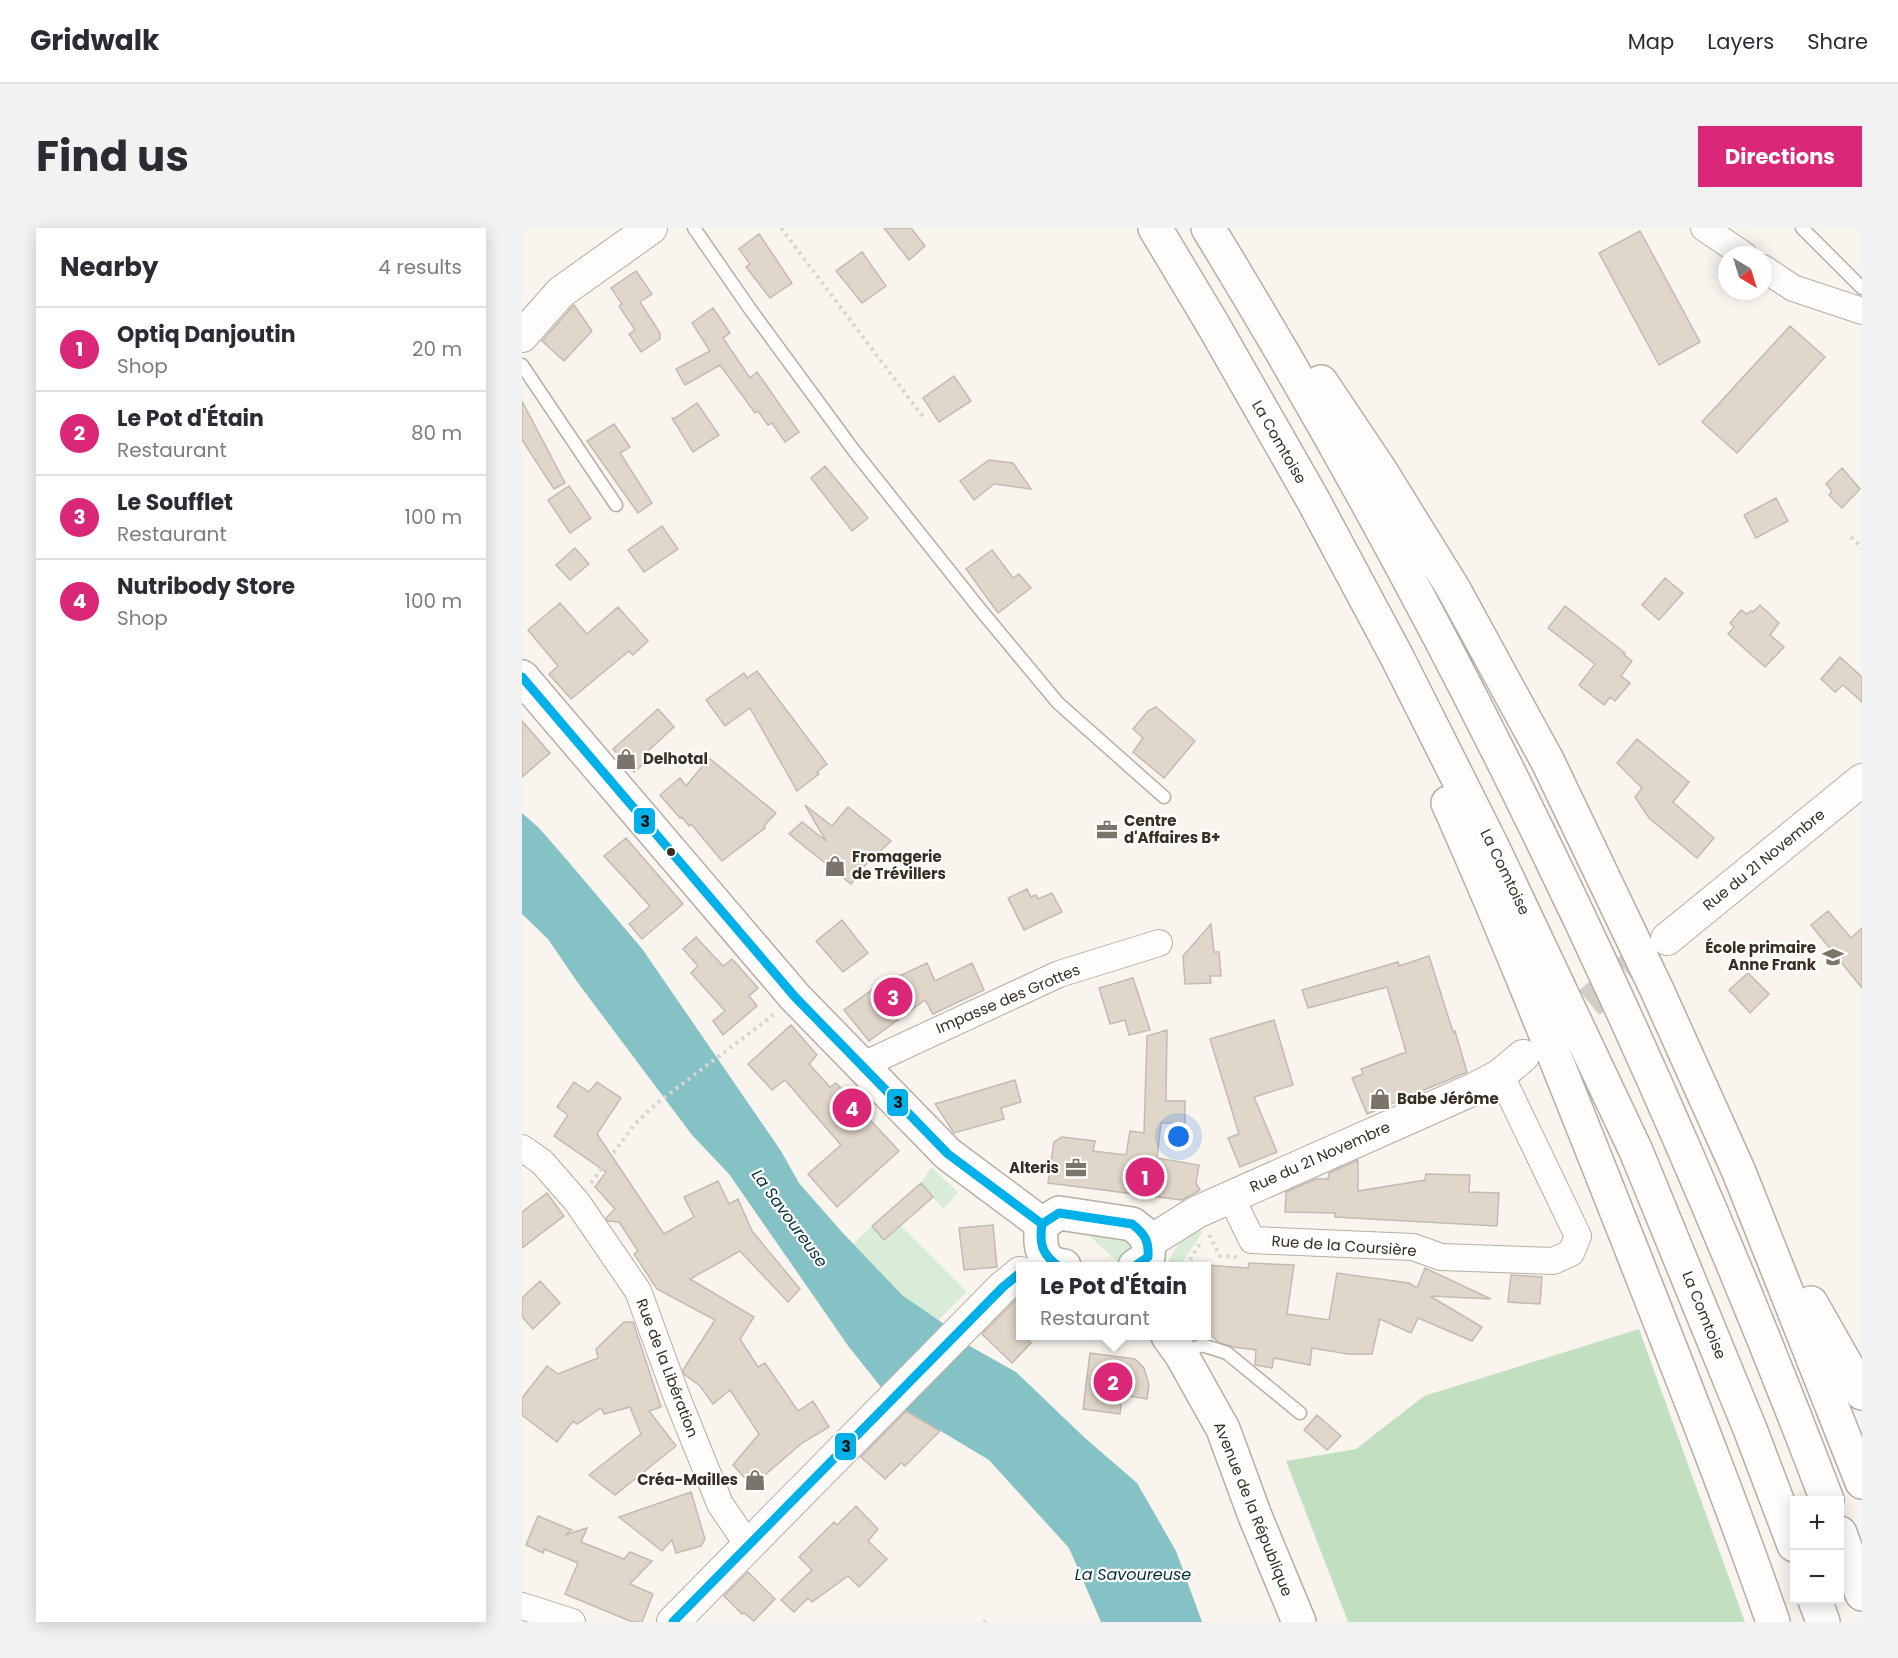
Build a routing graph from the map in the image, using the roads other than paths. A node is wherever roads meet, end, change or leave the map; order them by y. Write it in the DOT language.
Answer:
graph roads {
  1 [pos="651,228"];
  2 [pos="694,228"];
  3 [pos="1155,228"];
  4 [pos="1208,228"];
  5 [pos="1215,228"];
  6 [pos="1704,228"];
  7 [pos="1802,228"];
  8 [pos="1731,246"];
  9 [pos="1772,274"];
  10 [pos="1862,288"];
  11 [pos="1862,311"];
  12 [pos="522,336"];
  13 [pos="522,365"];
  14 [pos="1313,500"];
  15 [pos="616,505"];
  16 [pos="522,676"];
  17 [pos="1862,780"];
  18 [pos="1164,797"];
  19 [pos="1667,939"];
  20 [pos="1159,943"];
  21 [pos="1523,1056"];
  22 [pos="861,1066"];
  23 [pos="1499,1076"];
  24 [pos="522,1148"];
  25 [pos="1739,1172"];
  26 [pos="1232,1197"];
  27 [pos="1142,1254"];
  28 [pos="1040,1257"];
  29 [pos="1016,1276"];
  30 [pos="1174,1345"];
  31 [pos="1862,1394"];
  32 [pos="1300,1413"];
  33 [pos="1862,1482"];
  34 [pos="1825,1496"];
  35 [pos="1790,1534"];
  36 [pos="748,1545"];
  37 [pos="1844,1546"];
  38 [pos="1862,1594"];
  39 [pos="1817,1604"];
  40 [pos="522,1606"];
  41 [pos="572,1622"];
  42 [pos="673,1622"];
  43 [pos="1299,1622"];
  44 [pos="1773,1622"];
  45 [pos="1823,1622"];
  1 -- 12 [label="street"];
  2 -- 18 [label="lane"];
  3 -- 14 [label="main road, La Comtoise"];
  4 -- 34 [label="main road"];
  5 -- 25 [label="main road"];
  6 -- 8 [label="street"];
  7 -- 10 [label="lane"];
  9 -- 11 [label="street"];
  13 -- 15 [label="lane"];
  14 -- 35 [label="main road, La Comtoise"];
  14 -- 44 [label="main road"];
  16 -- 22 [label="main road"];
  17 -- 19 [label="street, Rue du 21 Novembre"];
  20 -- 22 [label="street, Impasse des Grottes"];
  21 -- 23 [label="street, Rue du 21 Novembre"];
  22 -- 28 [label="main road"];
  23 -- 26 [label="street, Rue du 21 Novembre"];
  23 -- 26 [label="street, Rue de la Coursière"];
  24 -- 36 [label="street, Rue de la Libération"];
  25 -- 31 [label="main road"];
  25 -- 33 [label="main road"];
  26 -- 27 [label="street, Rue du 21 Novembre"];
  27 -- 28 [label="main road"];
  29 -- 36 [label="street"];
  30 -- 32 [label="lane"];
  30 -- 43 [label="main road, Avenue de la République"];
  36 -- 42 [label="street"];
  37 -- 38 [label="main road"];
  39 -- 45 [label="main road"];
  40 -- 41 [label="street"];
}
